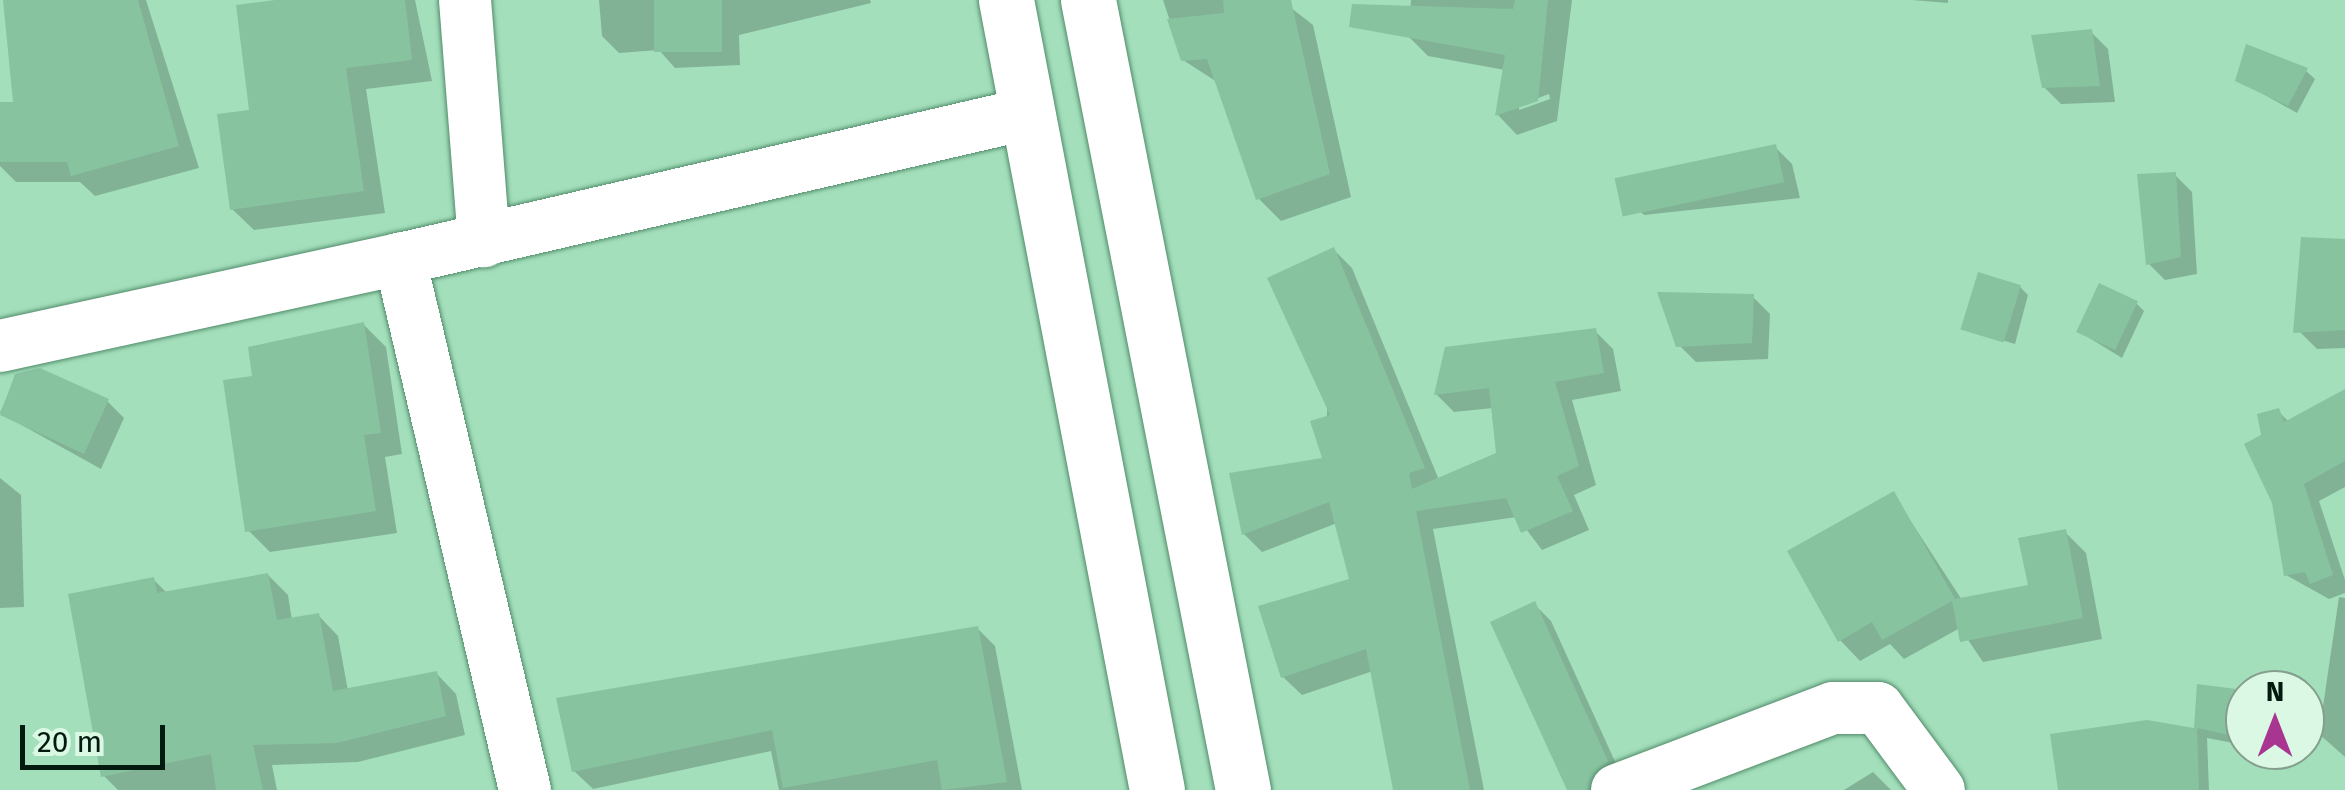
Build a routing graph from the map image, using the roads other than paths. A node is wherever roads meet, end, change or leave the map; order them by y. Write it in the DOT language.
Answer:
graph roads {
  1 [pos="465,0"];
  2 [pos="1006,0"];
  3 [pos="1088,0"];
  4 [pos="1026,114"];
  5 [pos="484,241"];
  6 [pos="400,259"];
  7 [pos="0,346"];
  8 [pos="525,790"];
  9 [pos="1157,790"];
  10 [pos="1243,790"];
  11 [pos="1617,790"];
  12 [pos="1939,790"];
  1 -- 5 [label="street"];
  2 -- 4 [label="street"];
  3 -- 10 [label="street"];
  4 -- 5 [label="street"];
  4 -- 9 [label="street"];
  5 -- 6 [label="street"];
  6 -- 7 [label="street"];
  6 -- 8 [label="street"];
  11 -- 12 [label="street"];
}
